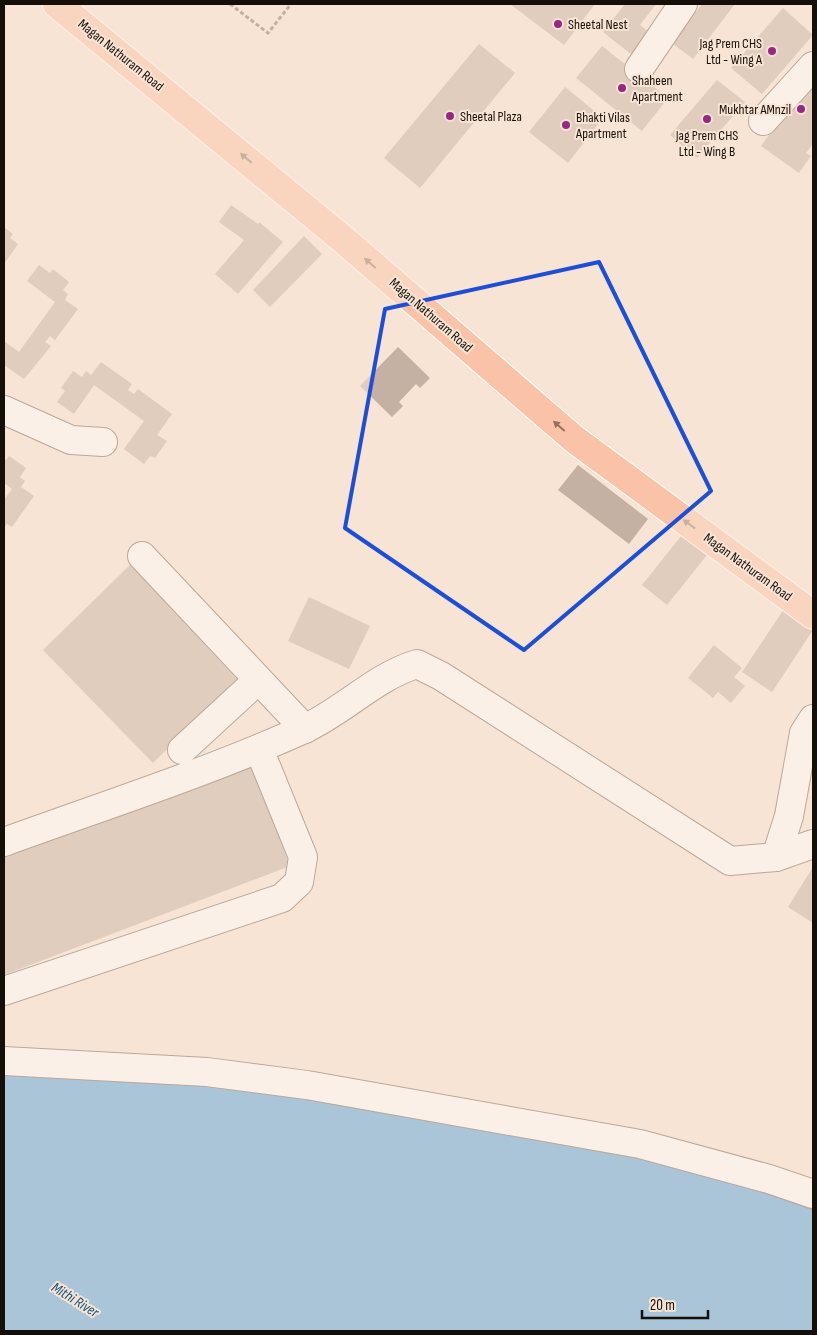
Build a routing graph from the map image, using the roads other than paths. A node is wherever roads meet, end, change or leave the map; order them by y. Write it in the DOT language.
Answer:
graph roads {
  1 [pos="57,4"];
  2 [pos="683,4"];
  3 [pos="813,66"];
  4 [pos="639,69"];
  5 [pos="763,121"];
  6 [pos="4,410"];
  7 [pos="103,442"];
  8 [pos="142,556"];
  9 [pos="813,615"];
  10 [pos="258,680"];
  11 [pos="813,719"];
  12 [pos="305,729"];
  13 [pos="259,749"];
  14 [pos="182,750"];
  15 [pos="4,842"];
  16 [pos="813,844"];
  17 [pos="776,857"];
  18 [pos="4,991"];
  19 [pos="4,1061"];
  20 [pos="813,1194"];
  9 -- 1 [label="main road, Magan Nathuram Road, one-way"];
  2 -- 4 [label="street"];
  3 -- 5 [label="street"];
  6 -- 7 [label="street"];
  8 -- 10 [label="street"];
  10 -- 12 [label="street"];
  10 -- 14 [label="street"];
  11 -- 17 [label="street"];
  12 -- 13 [label="street"];
  12 -- 17 [label="street"];
  13 -- 15 [label="street"];
  13 -- 18 [label="street"];
  16 -- 17 [label="street"];
  19 -- 20 [label="street"];
}
